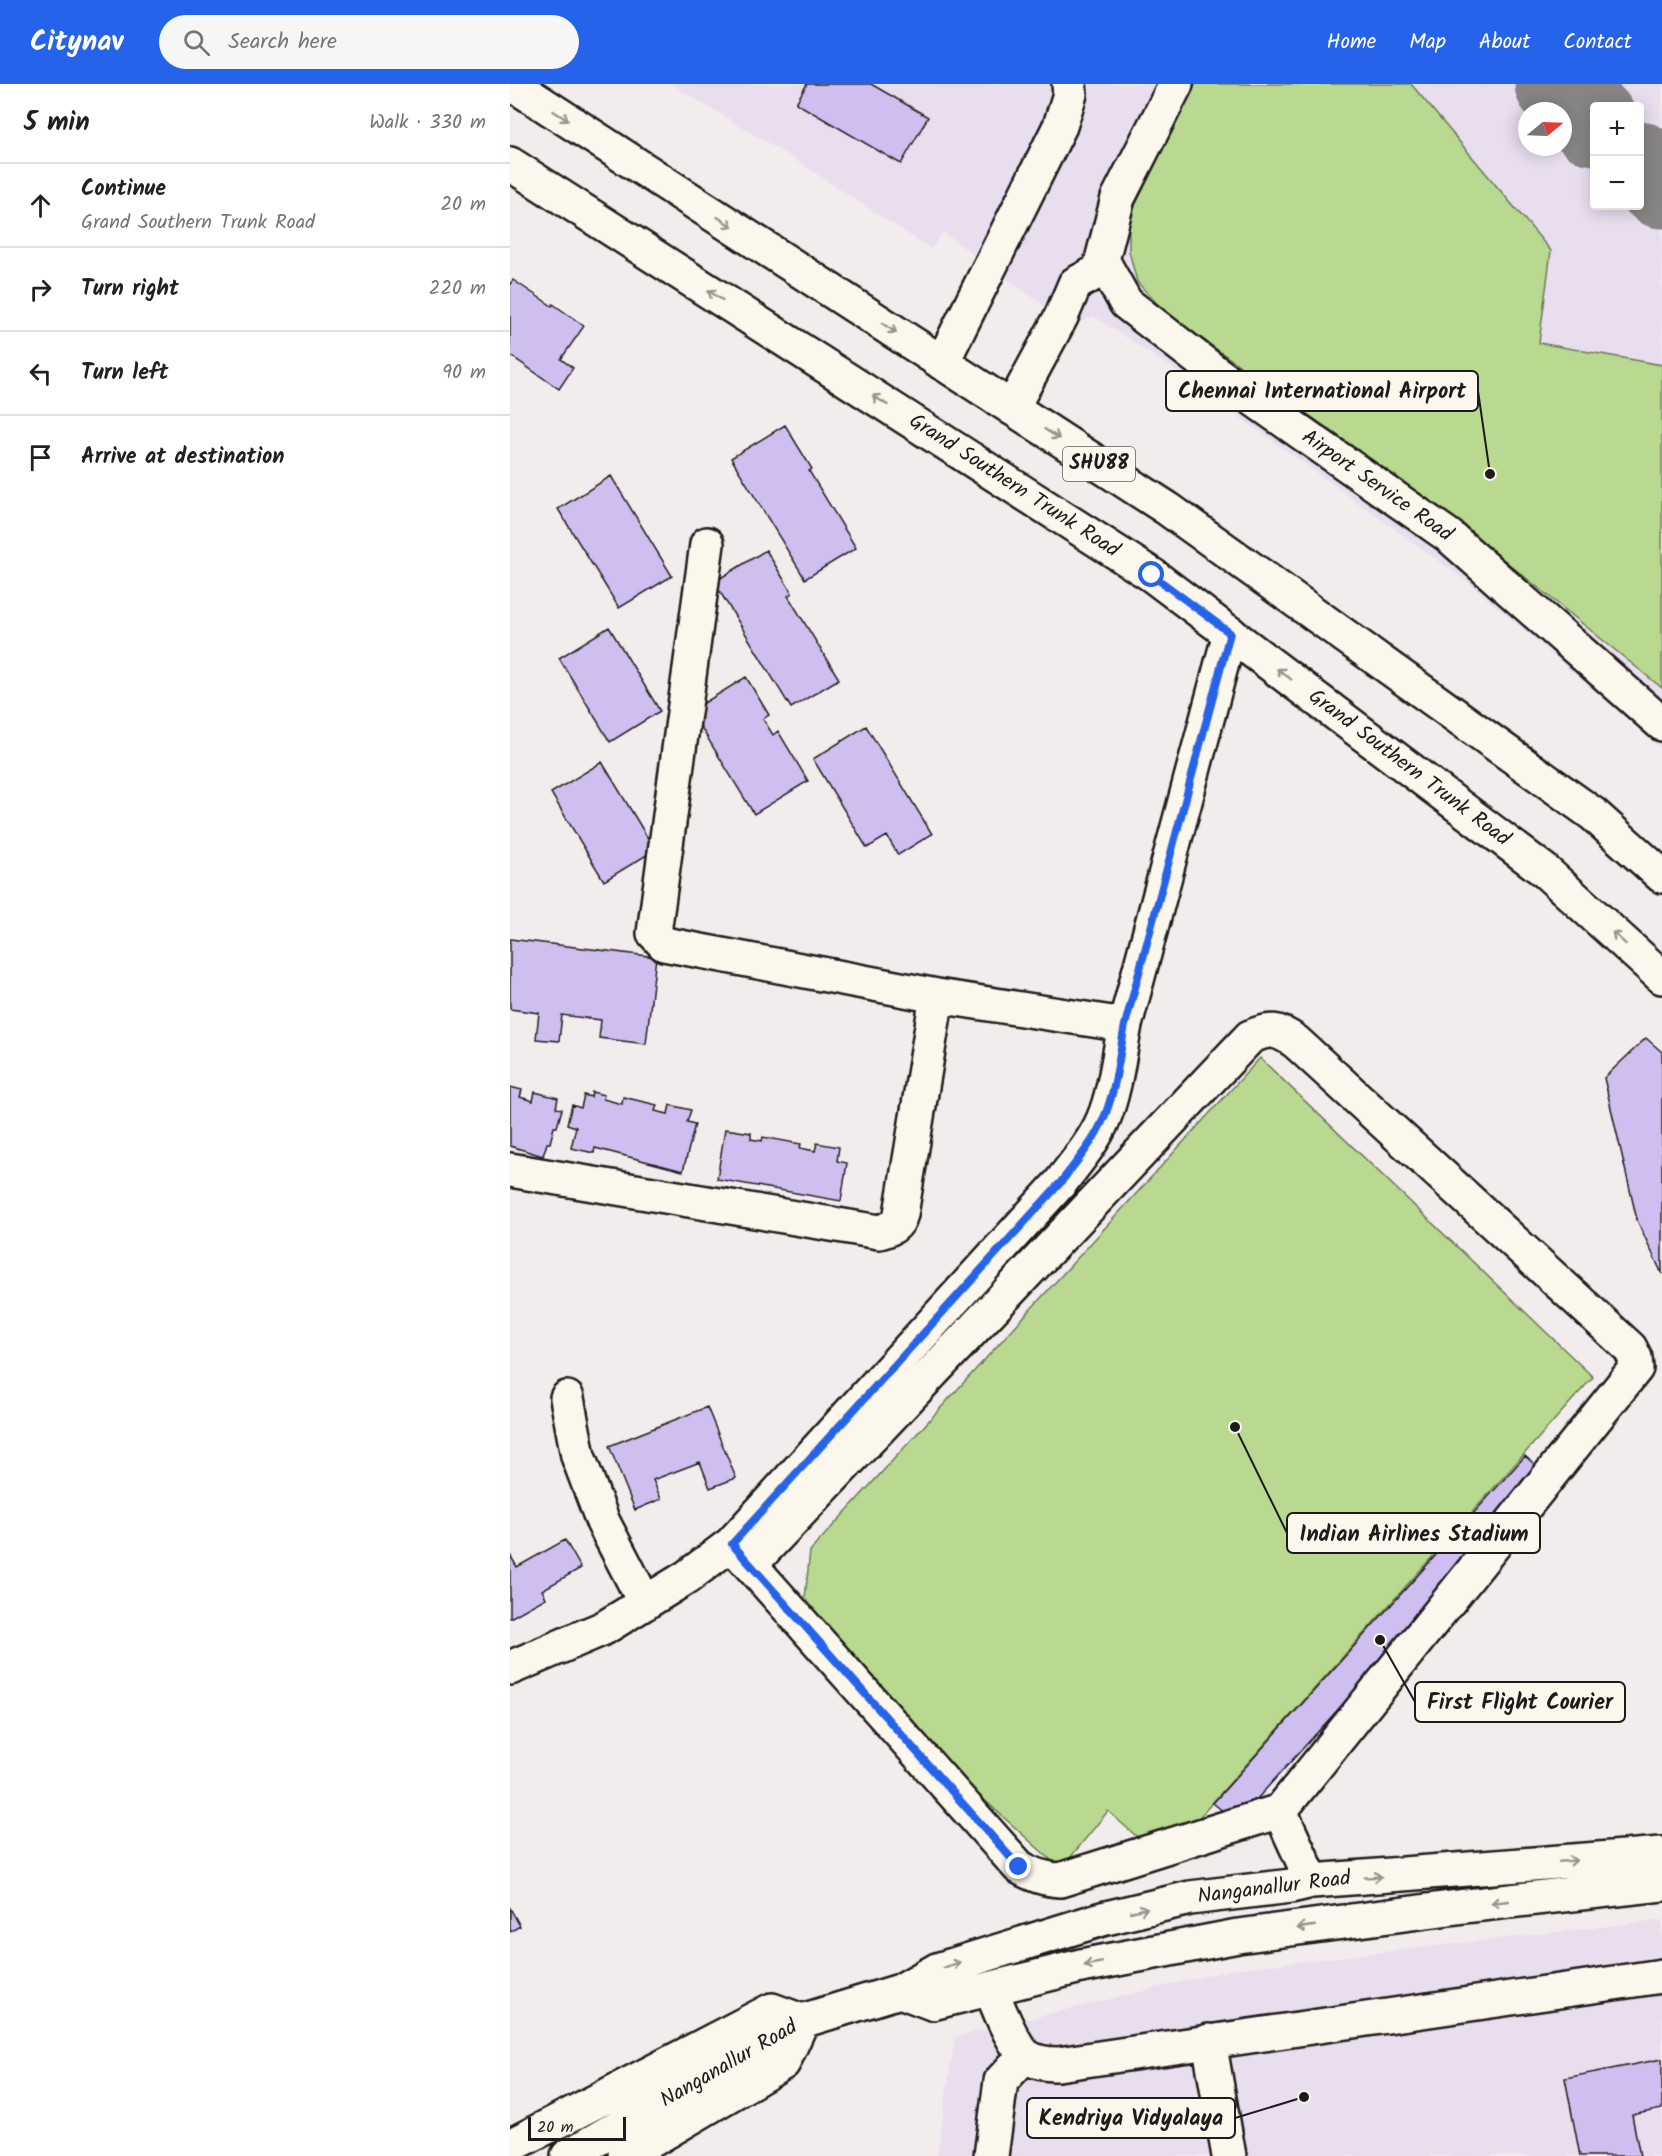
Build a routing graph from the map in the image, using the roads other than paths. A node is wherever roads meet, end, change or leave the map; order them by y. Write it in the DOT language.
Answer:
graph roads {
  1 [pos="512,84"];
  2 [pos="1069,84"];
  3 [pos="1176,84"];
  4 [pos="510,164"];
  5 [pos="1106,267"];
  6 [pos="942,363"];
  7 [pos="1012,408"];
  8 [pos="707,544"];
  9 [pos="1230,633"];
  10 [pos="1662,724"];
  11 [pos="1662,876"];
  12 [pos="1662,977"];
  13 [pos="937,996"];
  14 [pos="1125,1025"];
  15 [pos="510,1170"];
  16 [pos="567,1398"];
  17 [pos="741,1555"];
  18 [pos="645,1603"];
  19 [pos="510,1668"];
  20 [pos="1280,1811"];
  21 [pos="1662,1854"];
  22 [pos="1312,1881"];
  23 [pos="1662,1884"];
  24 [pos="1662,1976"];
  25 [pos="991,1989"];
  26 [pos="900,1991"];
  27 [pos="802,2021"];
  28 [pos="1209,2041"];
  29 [pos="1025,2055"];
  30 [pos="510,2146"];
  31 [pos="568,2156"];
  32 [pos="625,2156"];
  33 [pos="991,2156"];
  34 [pos="1229,2156"];
  1 -- 6 [label="main road, SHU88, one-way"];
  2 -- 6 [label="main road"];
  3 -- 5 [label="main road"];
  9 -- 4 [label="main road, Grand Southern Trunk Road / SHU88, one-way"];
  5 -- 7 [label="main road"];
  5 -- 10 [label="main road, Airport Service Road"];
  6 -- 7 [label="main road, SHU88"];
  7 -- 11 [label="main road, SHU88, one-way"];
  8 -- 13 [label="main road"];
  12 -- 9 [label="main road, Grand Southern Trunk Road / SHU88, one-way"];
  9 -- 14 [label="main road"];
  13 -- 14 [label="main road"];
  13 -- 15 [label="main road"];
  14 -- 17 [label="main road"];
  16 -- 18 [label="main road"];
  17 -- 18 [label="main road"];
  17 -- 20 [label="main road"];
  17 -- 20 [label="main road"];
  18 -- 19 [label="main road"];
  20 -- 22 [label="main road"];
  22 -- 21 [label="main road, Nanganallur Road, one-way"];
  26 -- 22 [label="main road, Nanganallur Road, one-way"];
  23 -- 25 [label="main road, Nanganallur Road, one-way"];
  24 -- 28 [label="main road"];
  25 -- 26 [label="main road, Nanganallur Road"];
  25 -- 29 [label="main road"];
  26 -- 27 [label="main road, Nanganallur Road"];
  27 -- 30 [label="main road"];
  27 -- 31 [label="main road, Nanganallur Road"];
  27 -- 32 [label="main road"];
  28 -- 29 [label="main road"];
  28 -- 34 [label="main road"];
  29 -- 33 [label="main road"];
}
